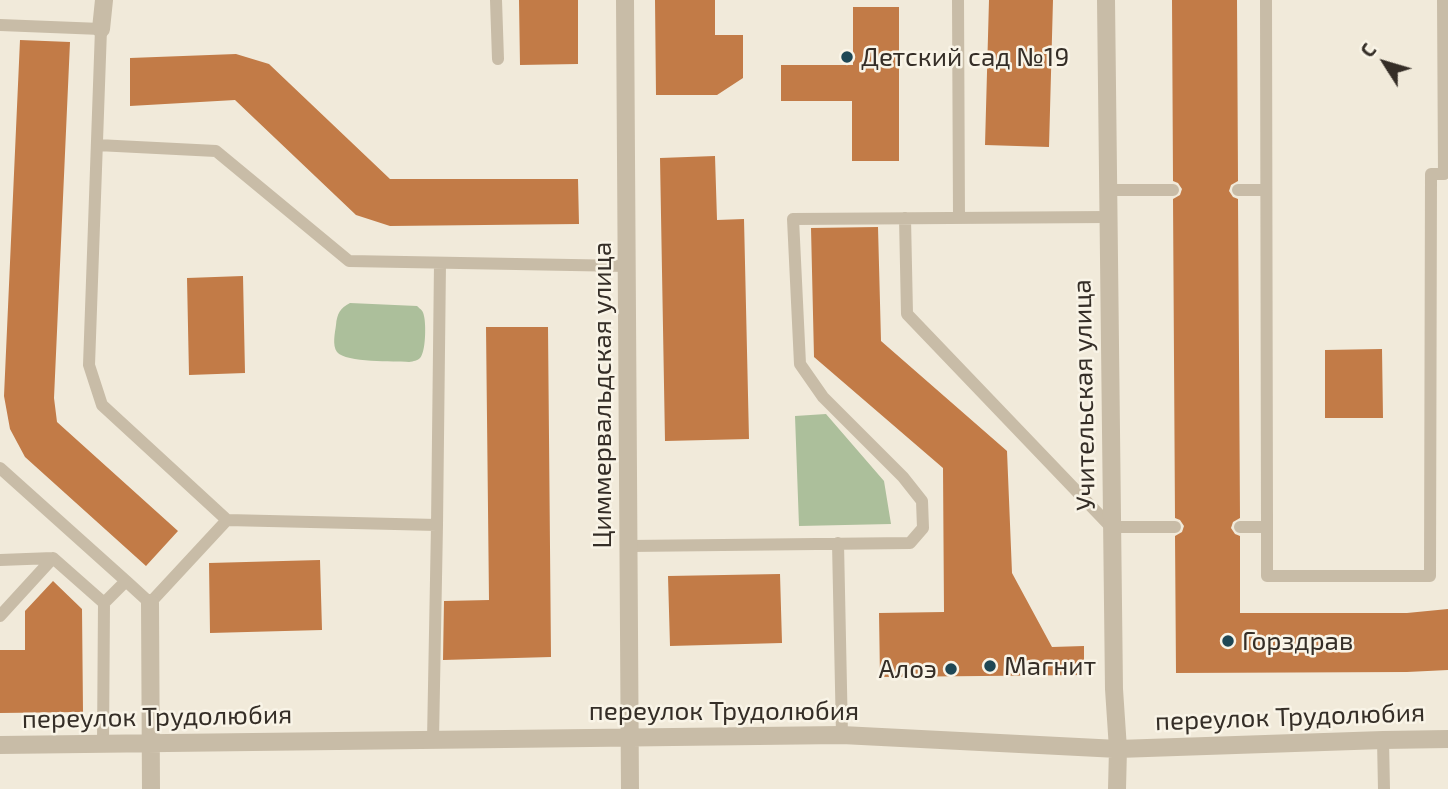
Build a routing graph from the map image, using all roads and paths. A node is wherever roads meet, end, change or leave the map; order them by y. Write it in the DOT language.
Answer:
graph roads {
  1 [pos="104,0"];
  2 [pos="496,0"];
  3 [pos="625,0"];
  4 [pos="958,0"];
  5 [pos="1106,0"];
  6 [pos="1266,0"];
  7 [pos="1443,0"];
  8 [pos="0,25"];
  9 [pos="101,29"];
  10 [pos="498,59"];
  11 [pos="97,145"];
  12 [pos="1446,174"];
  13 [pos="1108,190"];
  14 [pos="1173,190"];
  15 [pos="1238,190"];
  16 [pos="1266,190"];
  17 [pos="959,217"];
  18 [pos="1108,217"];
  19 [pos="905,218"];
  20 [pos="440,263"];
  21 [pos="627,267"];
  22 [pos="0,468"];
  23 [pos="227,520"];
  24 [pos="437,525"];
  25 [pos="1111,527"];
  26 [pos="1175,527"];
  27 [pos="1240,527"];
  28 [pos="1267,527"];
  29 [pos="838,543"];
  30 [pos="629,546"];
  31 [pos="53,558"];
  32 [pos="0,560"];
  33 [pos="126,582"];
  34 [pos="104,603"];
  35 [pos="150,603"];
  36 [pos="0,617"];
  37 [pos="842,736"];
  38 [pos="630,738"];
  39 [pos="1448,739"];
  40 [pos="433,740"];
  41 [pos="1383,740"];
  42 [pos="150,743"];
  43 [pos="103,744"];
  44 [pos="0,745"];
  45 [pos="1118,748"];
  46 [pos="151,789"];
  47 [pos="630,789"];
  48 [pos="1117,789"];
  49 [pos="1384,789"];
  1 -- 9 [label="street"];
  2 -- 10 [label="lane"];
  3 -- 21 [label="street, Циммервальдская улица"];
  4 -- 17 [label="lane"];
  5 -- 13 [label="street, Учительская улица"];
  6 -- 16 [label="lane"];
  7 -- 12 [label="lane"];
  8 -- 9 [label="lane"];
  9 -- 11 [label="lane"];
  11 -- 20 [label="lane"];
  11 -- 23 [label="lane"];
  12 -- 28 [label="lane"];
  13 -- 14 [label="lane"];
  13 -- 18 [label="street, Учительская улица"];
  15 -- 16 [label="lane"];
  16 -- 28 [label="lane"];
  17 -- 18 [label="lane"];
  17 -- 19 [label="lane"];
  18 -- 25 [label="street, Учительская улица"];
  19 -- 25 [label="lane"];
  19 -- 29 [label="lane"];
  20 -- 21 [label="lane"];
  20 -- 24 [label="lane"];
  21 -- 30 [label="street, Циммервальдская улица"];
  22 -- 33 [label="lane"];
  23 -- 24 [label="lane"];
  23 -- 35 [label="lane"];
  24 -- 40 [label="lane"];
  25 -- 26 [label="lane"];
  25 -- 45 [label="street, Учительская улица"];
  27 -- 28 [label="lane"];
  29 -- 30 [label="lane"];
  29 -- 37 [label="lane"];
  30 -- 38 [label="street, Циммервальдская улица"];
  31 -- 32 [label="lane"];
  31 -- 34 [label="lane"];
  31 -- 36 [label="lane"];
  33 -- 34 [label="lane"];
  33 -- 35 [label="lane"];
  34 -- 43 [label="lane"];
  35 -- 42 [label="street"];
  37 -- 38 [label="street, переулок Трудолюбия"];
  37 -- 45 [label="street, переулок Трудолюбия"];
  38 -- 40 [label="street, переулок Трудолюбия"];
  38 -- 47 [label="street, Циммервальдская улица"];
  39 -- 41 [label="street, переулок Трудолюбия"];
  40 -- 42 [label="street, переулок Трудолюбия"];
  41 -- 45 [label="street, переулок Трудолюбия"];
  41 -- 49 [label="lane"];
  42 -- 43 [label="street, переулок Трудолюбия"];
  42 -- 46 [label="street"];
  43 -- 44 [label="street, переулок Трудолюбия"];
  45 -- 48 [label="street, Учительская улица"];
}
